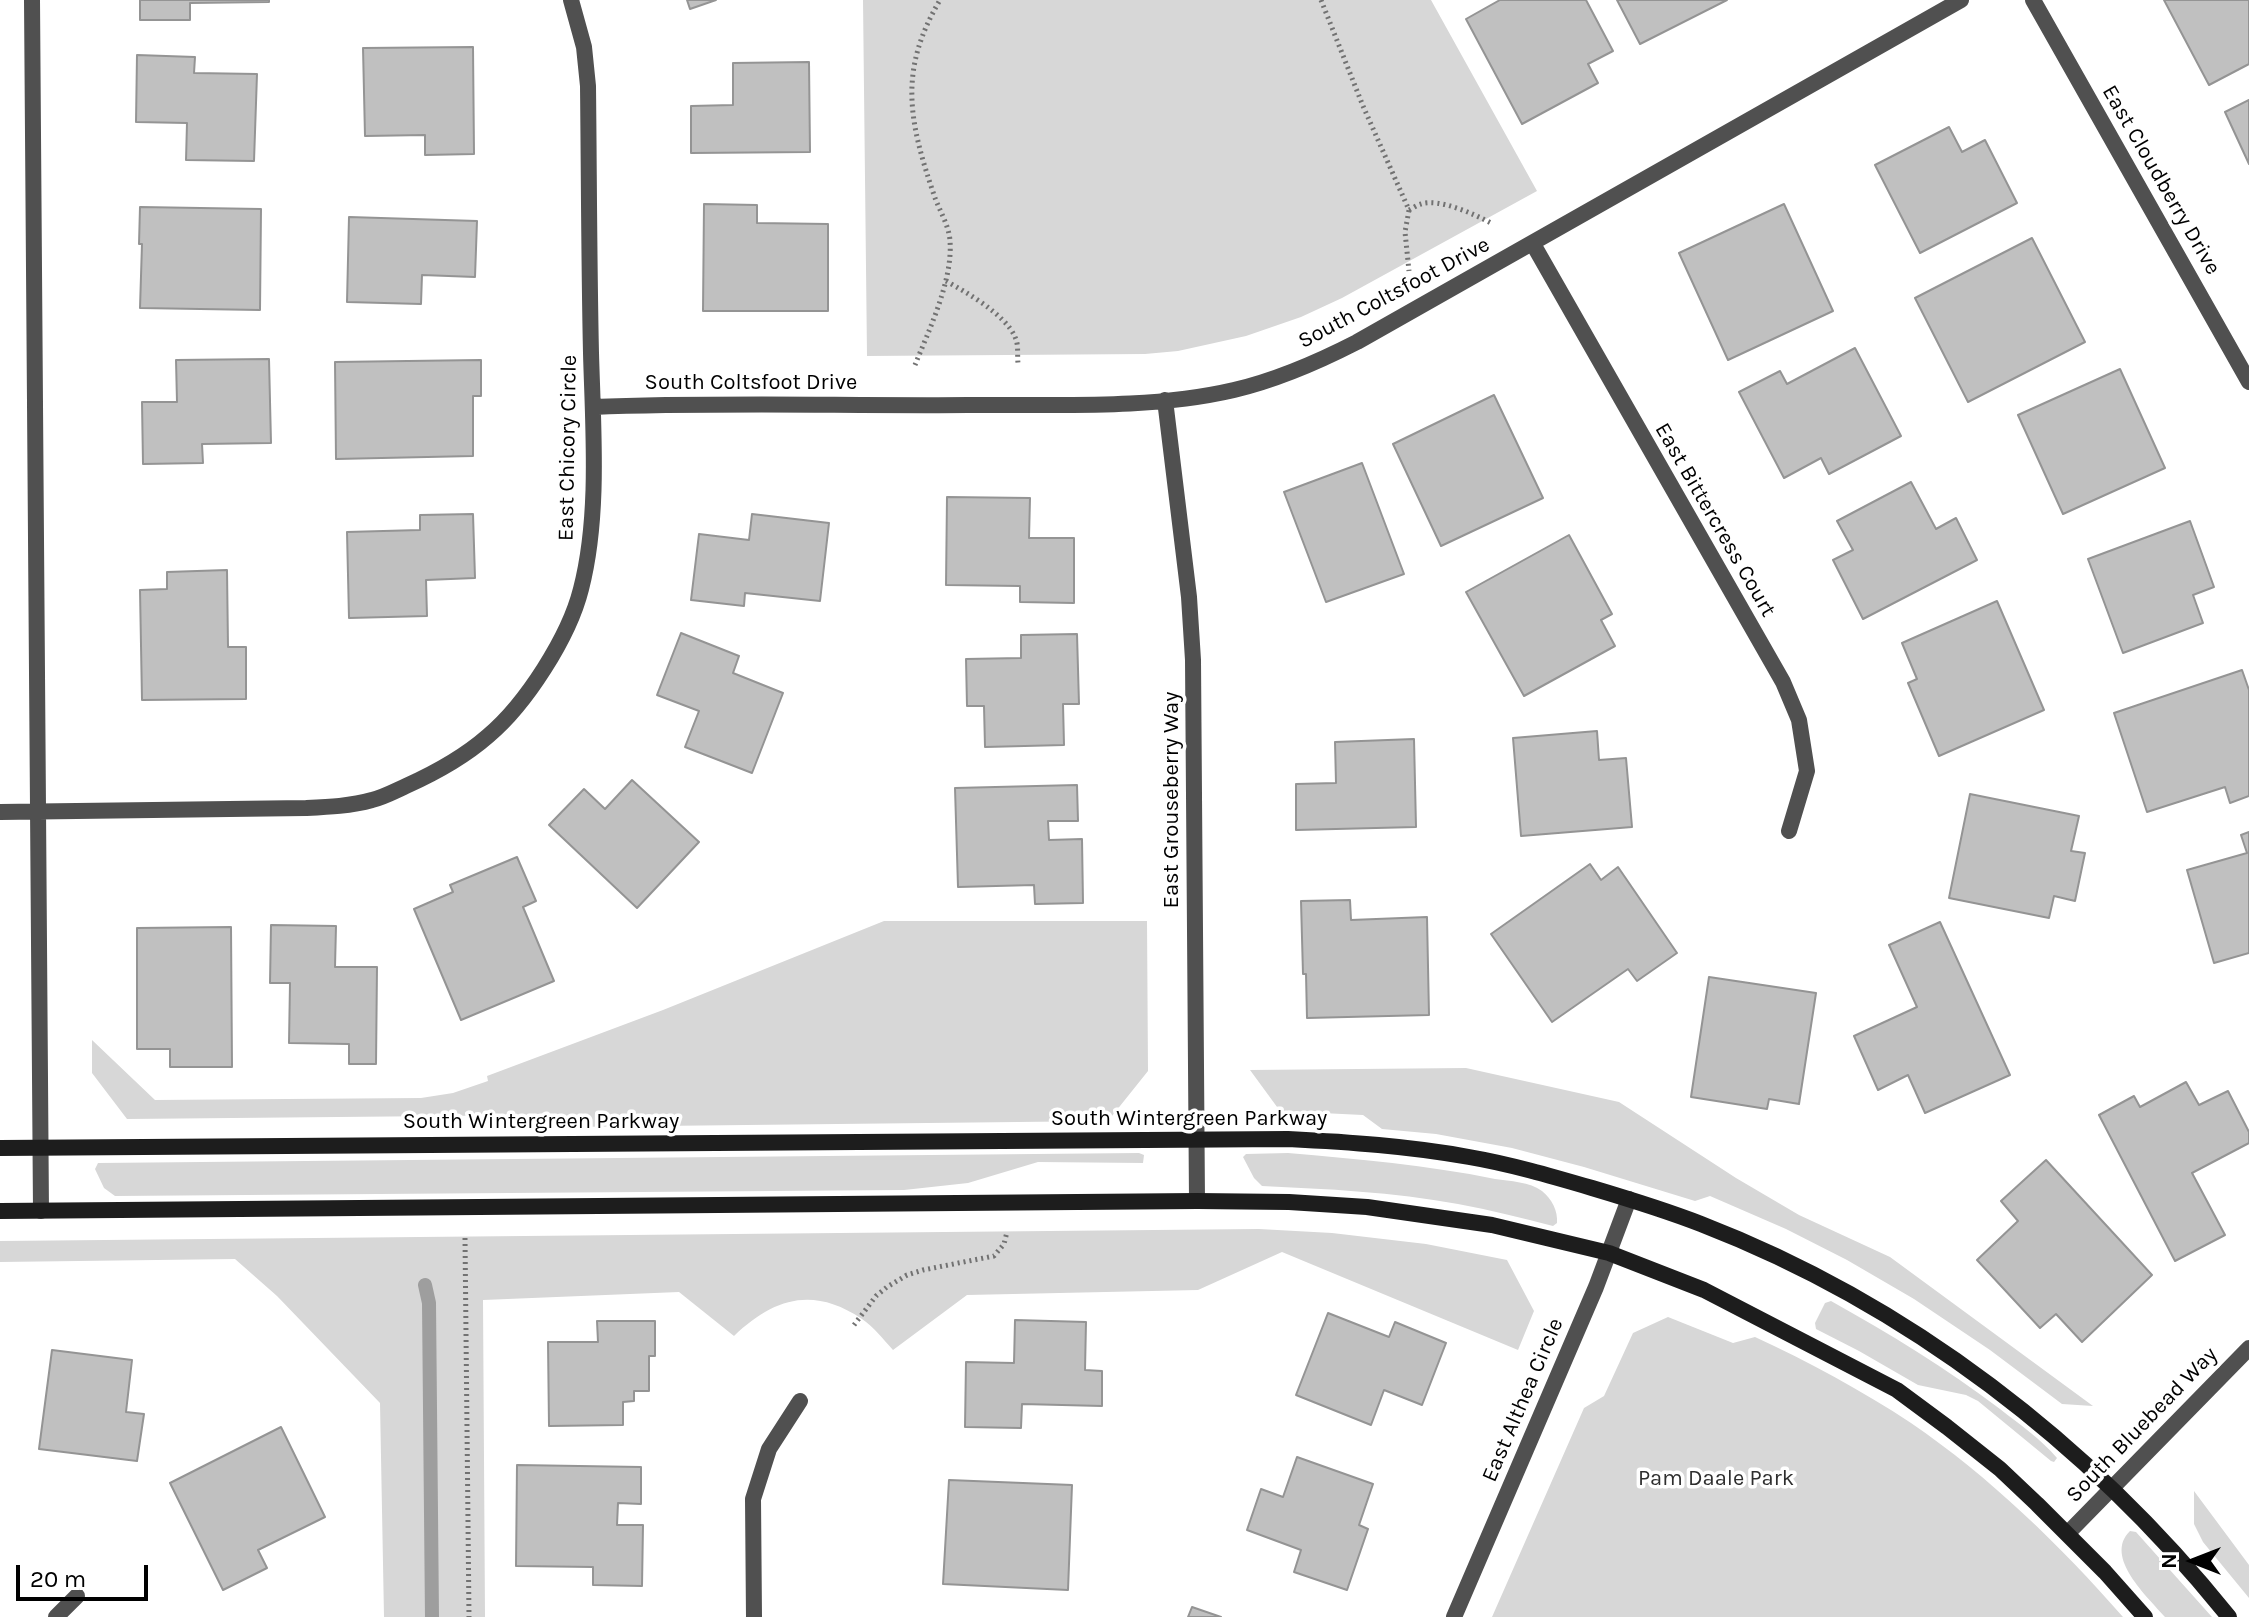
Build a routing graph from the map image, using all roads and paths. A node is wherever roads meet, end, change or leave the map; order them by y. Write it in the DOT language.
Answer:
graph roads {
  1 [pos="32,0"];
  2 [pos="571,0"];
  3 [pos="940,0"];
  4 [pos="1321,0"];
  5 [pos="1961,0"];
  6 [pos="2033,0"];
  7 [pos="1409,210"];
  8 [pos="1491,223"];
  9 [pos="1533,244"];
  10 [pos="1409,271"];
  11 [pos="946,281"];
  12 [pos="1018,363"];
  13 [pos="915,365"];
  14 [pos="2249,382"];
  15 [pos="1165,400"];
  16 [pos="593,407"];
  17 [pos="36,811"];
  18 [pos="0,812"];
  19 [pos="1789,831"];
  20 [pos="1196,1140"];
  21 [pos="0,1148"];
  22 [pos="40,1148"];
  23 [pos="1629,1199"];
  24 [pos="1197,1201"];
  25 [pos="0,1211"];
  26 [pos="41,1211"];
  27 [pos="1008,1226"];
  28 [pos="465,1231"];
  29 [pos="1609,1253"];
  30 [pos="854,1325"];
  31 [pos="2249,1348"];
  32 [pos="800,1401"];
  33 [pos="2110,1487"];
  34 [pos="2068,1533"];
  35 [pos="77,1596"];
  36 [pos="56,1617"];
  37 [pos="469,1617"];
  38 [pos="754,1617"];
  39 [pos="1454,1617"];
  40 [pos="2145,1617"];
  41 [pos="2229,1617"];
  1 -- 17 [label="street"];
  2 -- 16 [label="street, East Chicory Circle"];
  3 -- 11 [label="path"];
  4 -- 7 [label="path"];
  5 -- 9 [label="street, South Coltsfoot Drive"];
  6 -- 14 [label="street, East Cloudberry Drive"];
  7 -- 8 [label="path"];
  7 -- 10 [label="path"];
  9 -- 15 [label="street, South Coltsfoot Drive"];
  9 -- 19 [label="street, East Bittercress Court"];
  11 -- 12 [label="path"];
  11 -- 13 [label="path"];
  15 -- 16 [label="street, South Coltsfoot Drive"];
  15 -- 20 [label="street, East Grouseberry Way"];
  16 -- 17 [label="street, East Chicory Circle"];
  17 -- 18 [label="street, East Chicory Circle"];
  17 -- 22 [label="street"];
  20 -- 22 [label="street, South Wintergreen Parkway"];
  20 -- 23 [label="street, South Wintergreen Parkway"];
  20 -- 24 [label="street, East Grouseberry Way"];
  21 -- 22 [label="street, South Wintergreen Parkway"];
  22 -- 26 [label="street"];
  23 -- 29 [label="street, East Althea Circle"];
  23 -- 33 [label="street, South Wintergreen Parkway"];
  24 -- 26 [label="street"];
  24 -- 29 [label="street"];
  25 -- 26 [label="street"];
  27 -- 30 [label="path"];
  28 -- 37 [label="path"];
  29 -- 34 [label="street"];
  29 -- 39 [label="street, East Althea Circle"];
  31 -- 33 [label="street, South Bluebead Way"];
  32 -- 38 [label="street"];
  33 -- 34 [label="street, South Bluebead Way"];
  33 -- 41 [label="street, South Wintergreen Parkway"];
  34 -- 40 [label="street"];
  35 -- 36 [label="street"];
}
